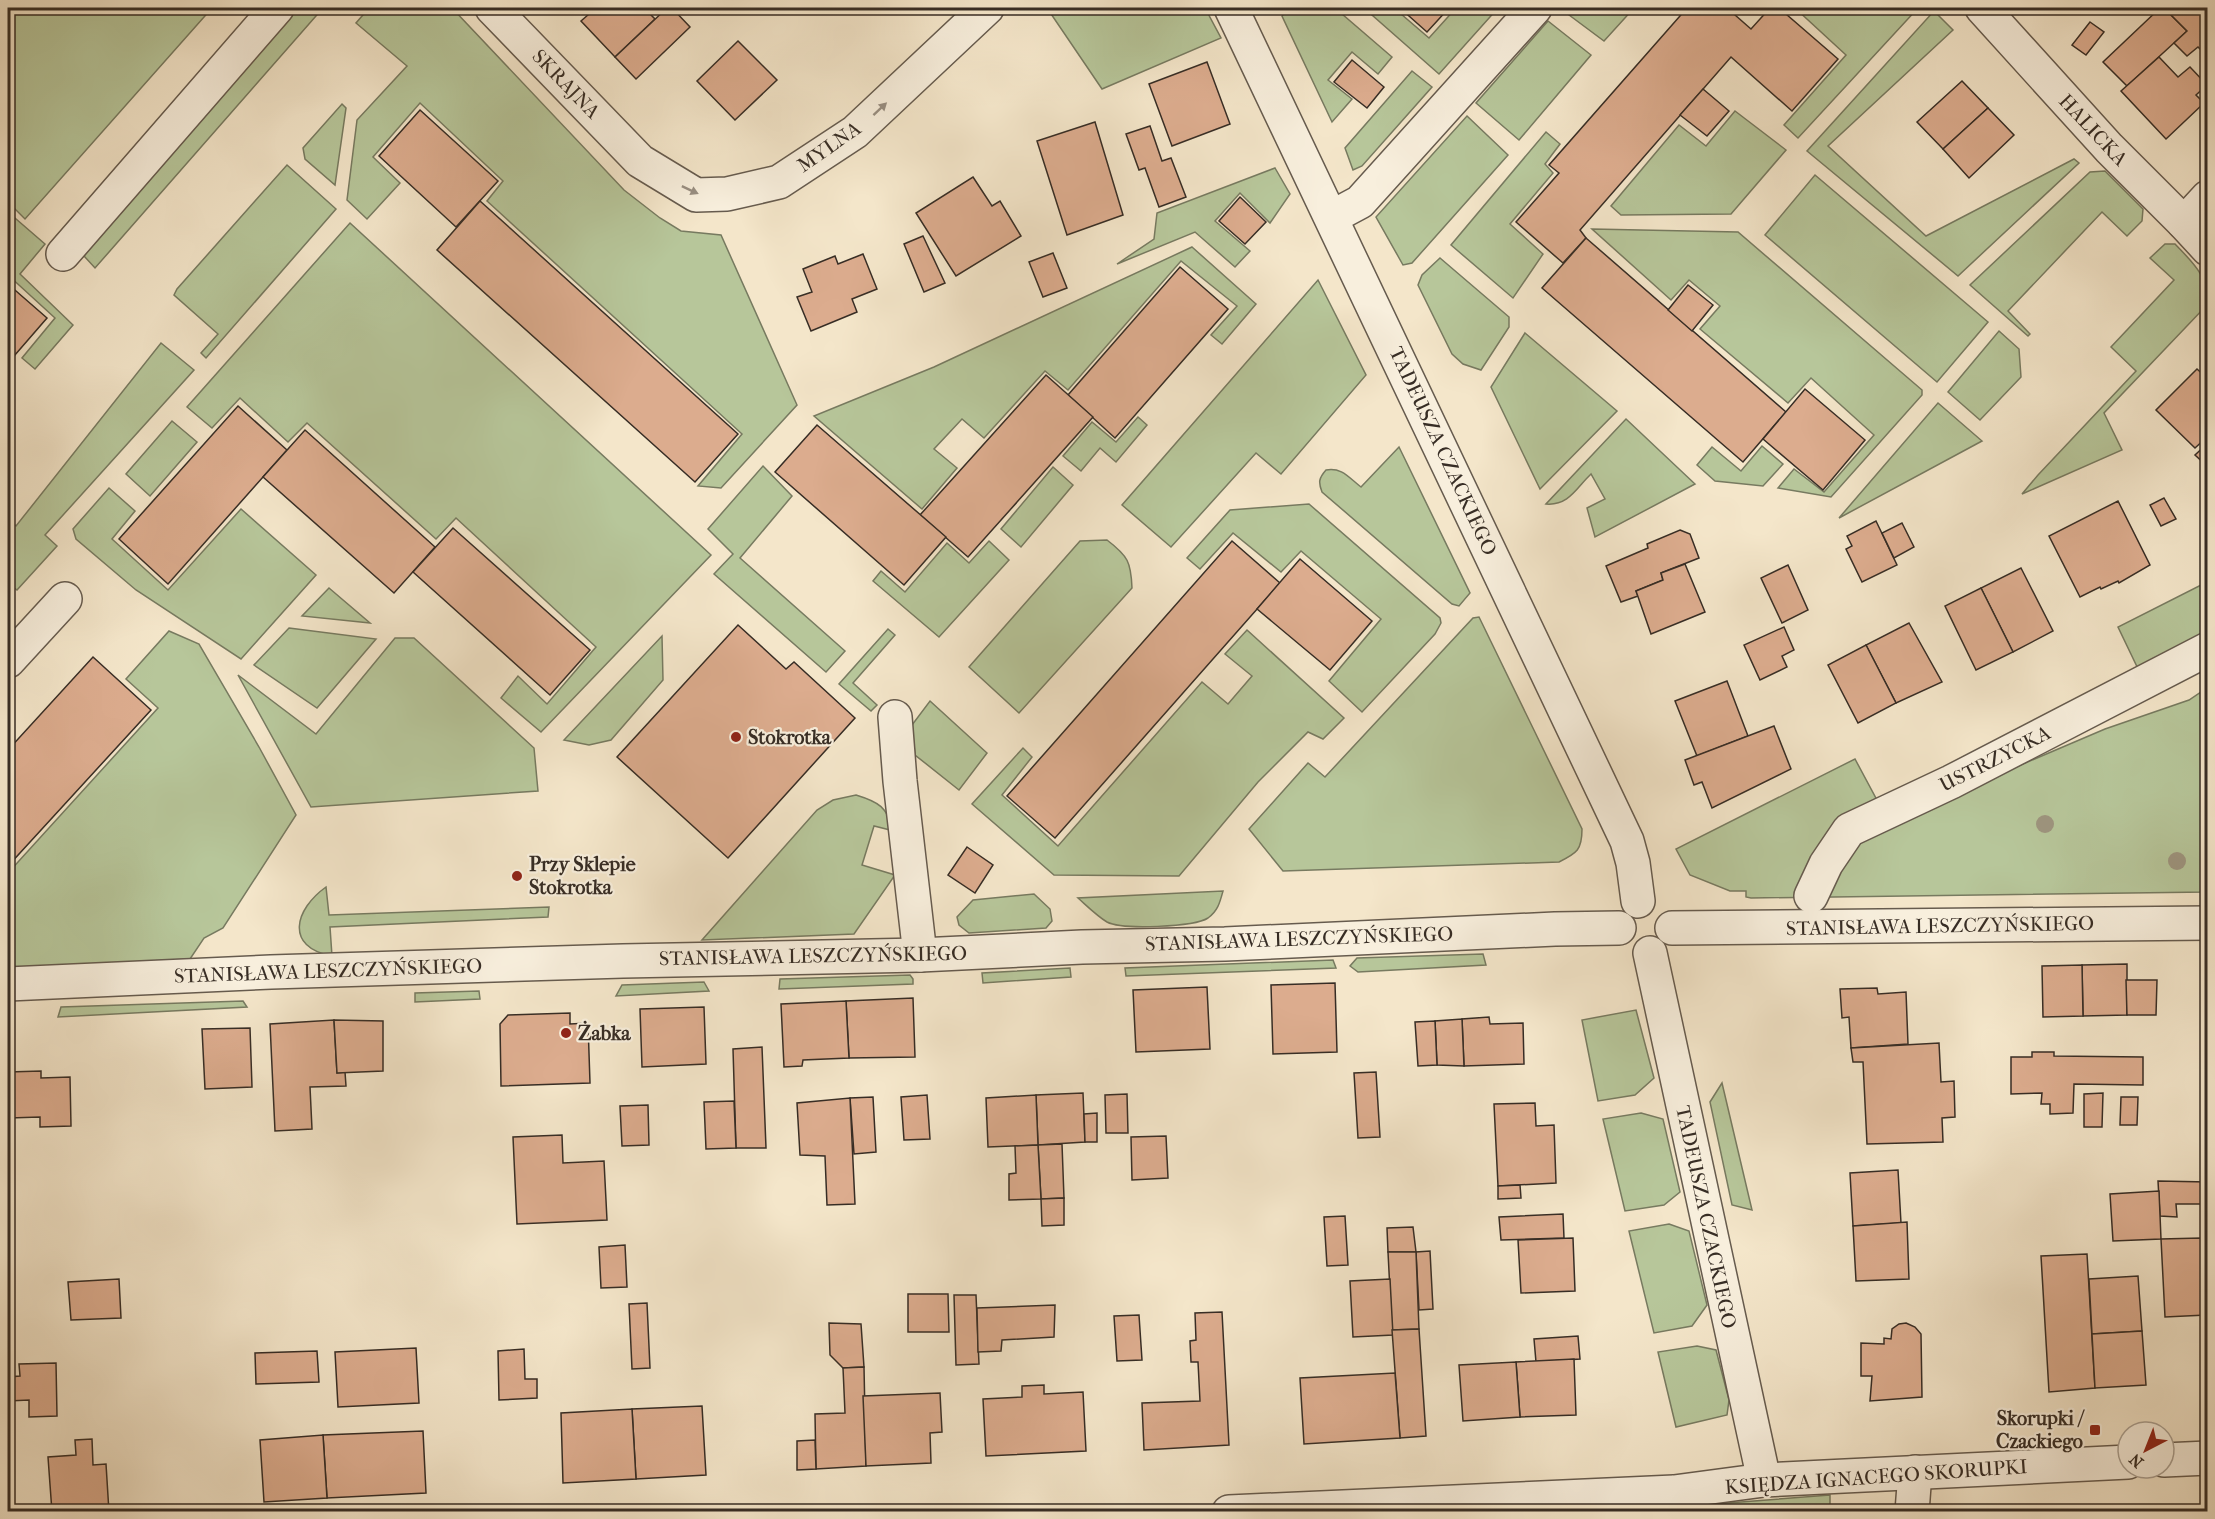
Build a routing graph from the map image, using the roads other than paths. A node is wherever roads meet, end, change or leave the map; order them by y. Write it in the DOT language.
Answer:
graph roads {
  1 [pos="277,8"];
  2 [pos="492,8"];
  3 [pos="987,8"];
  4 [pos="1231,8"];
  5 [pos="1535,8"];
  6 [pos="1982,8"];
  7 [pos="640,161"];
  8 [pos="2208,197"];
  9 [pos="1332,217"];
  10 [pos="2184,223"];
  11 [pos="2208,249"];
  12 [pos="63,254"];
  13 [pos="65,600"];
  14 [pos="2208,649"];
  15 [pos="8,661"];
  16 [pos="895,717"];
  17 [pos="1811,896"];
  18 [pos="1638,901"];
  19 [pos="2208,923"];
  20 [pos="1619,928"];
  21 [pos="1672,928"];
  22 [pos="1650,952"];
  23 [pos="920,955"];
  24 [pos="8,984"];
  25 [pos="2208,1458"];
  26 [pos="2176,1459"];
  27 [pos="2116,1463"];
  28 [pos="1915,1472"];
  29 [pos="1764,1480"];
  30 [pos="1229,1512"];
  31 [pos="1912,1512"];
  1 -- 12 [label="street"];
  2 -- 7 [label="street, SKRAJNA"];
  7 -- 3 [label="street, MYLNA, one-way"];
  4 -- 9 [label="street, TADEUSZA CZACKIEGO"];
  5 -- 9 [label="street"];
  6 -- 10 [label="street, HALICKA"];
  8 -- 10 [label="street"];
  9 -- 18 [label="street, TADEUSZA CZACKIEGO"];
  10 -- 11 [label="street, HALICKA"];
  13 -- 15 [label="street"];
  14 -- 17 [label="street, USTRZYCKA"];
  16 -- 23 [label="street"];
  18 -- 20 [label="street"];
  18 -- 21 [label="street"];
  19 -- 21 [label="street, STANISŁAWA LESZCZYŃSKIEGO"];
  20 -- 22 [label="street"];
  20 -- 23 [label="street, STANISŁAWA LESZCZYŃSKIEGO"];
  21 -- 22 [label="street"];
  22 -- 29 [label="street, TADEUSZA CZACKIEGO"];
  23 -- 24 [label="street, STANISŁAWA LESZCZYŃSKIEGO"];
  25 -- 26 [label="street"];
  27 -- 28 [label="street, KSIĘDZA IGNACEGO SKORUPKI"];
  28 -- 29 [label="street, KSIĘDZA IGNACEGO SKORUPKI"];
  28 -- 31 [label="street"];
  29 -- 30 [label="street, KSIĘDZA IGNACEGO SKORUPKI"];
}
